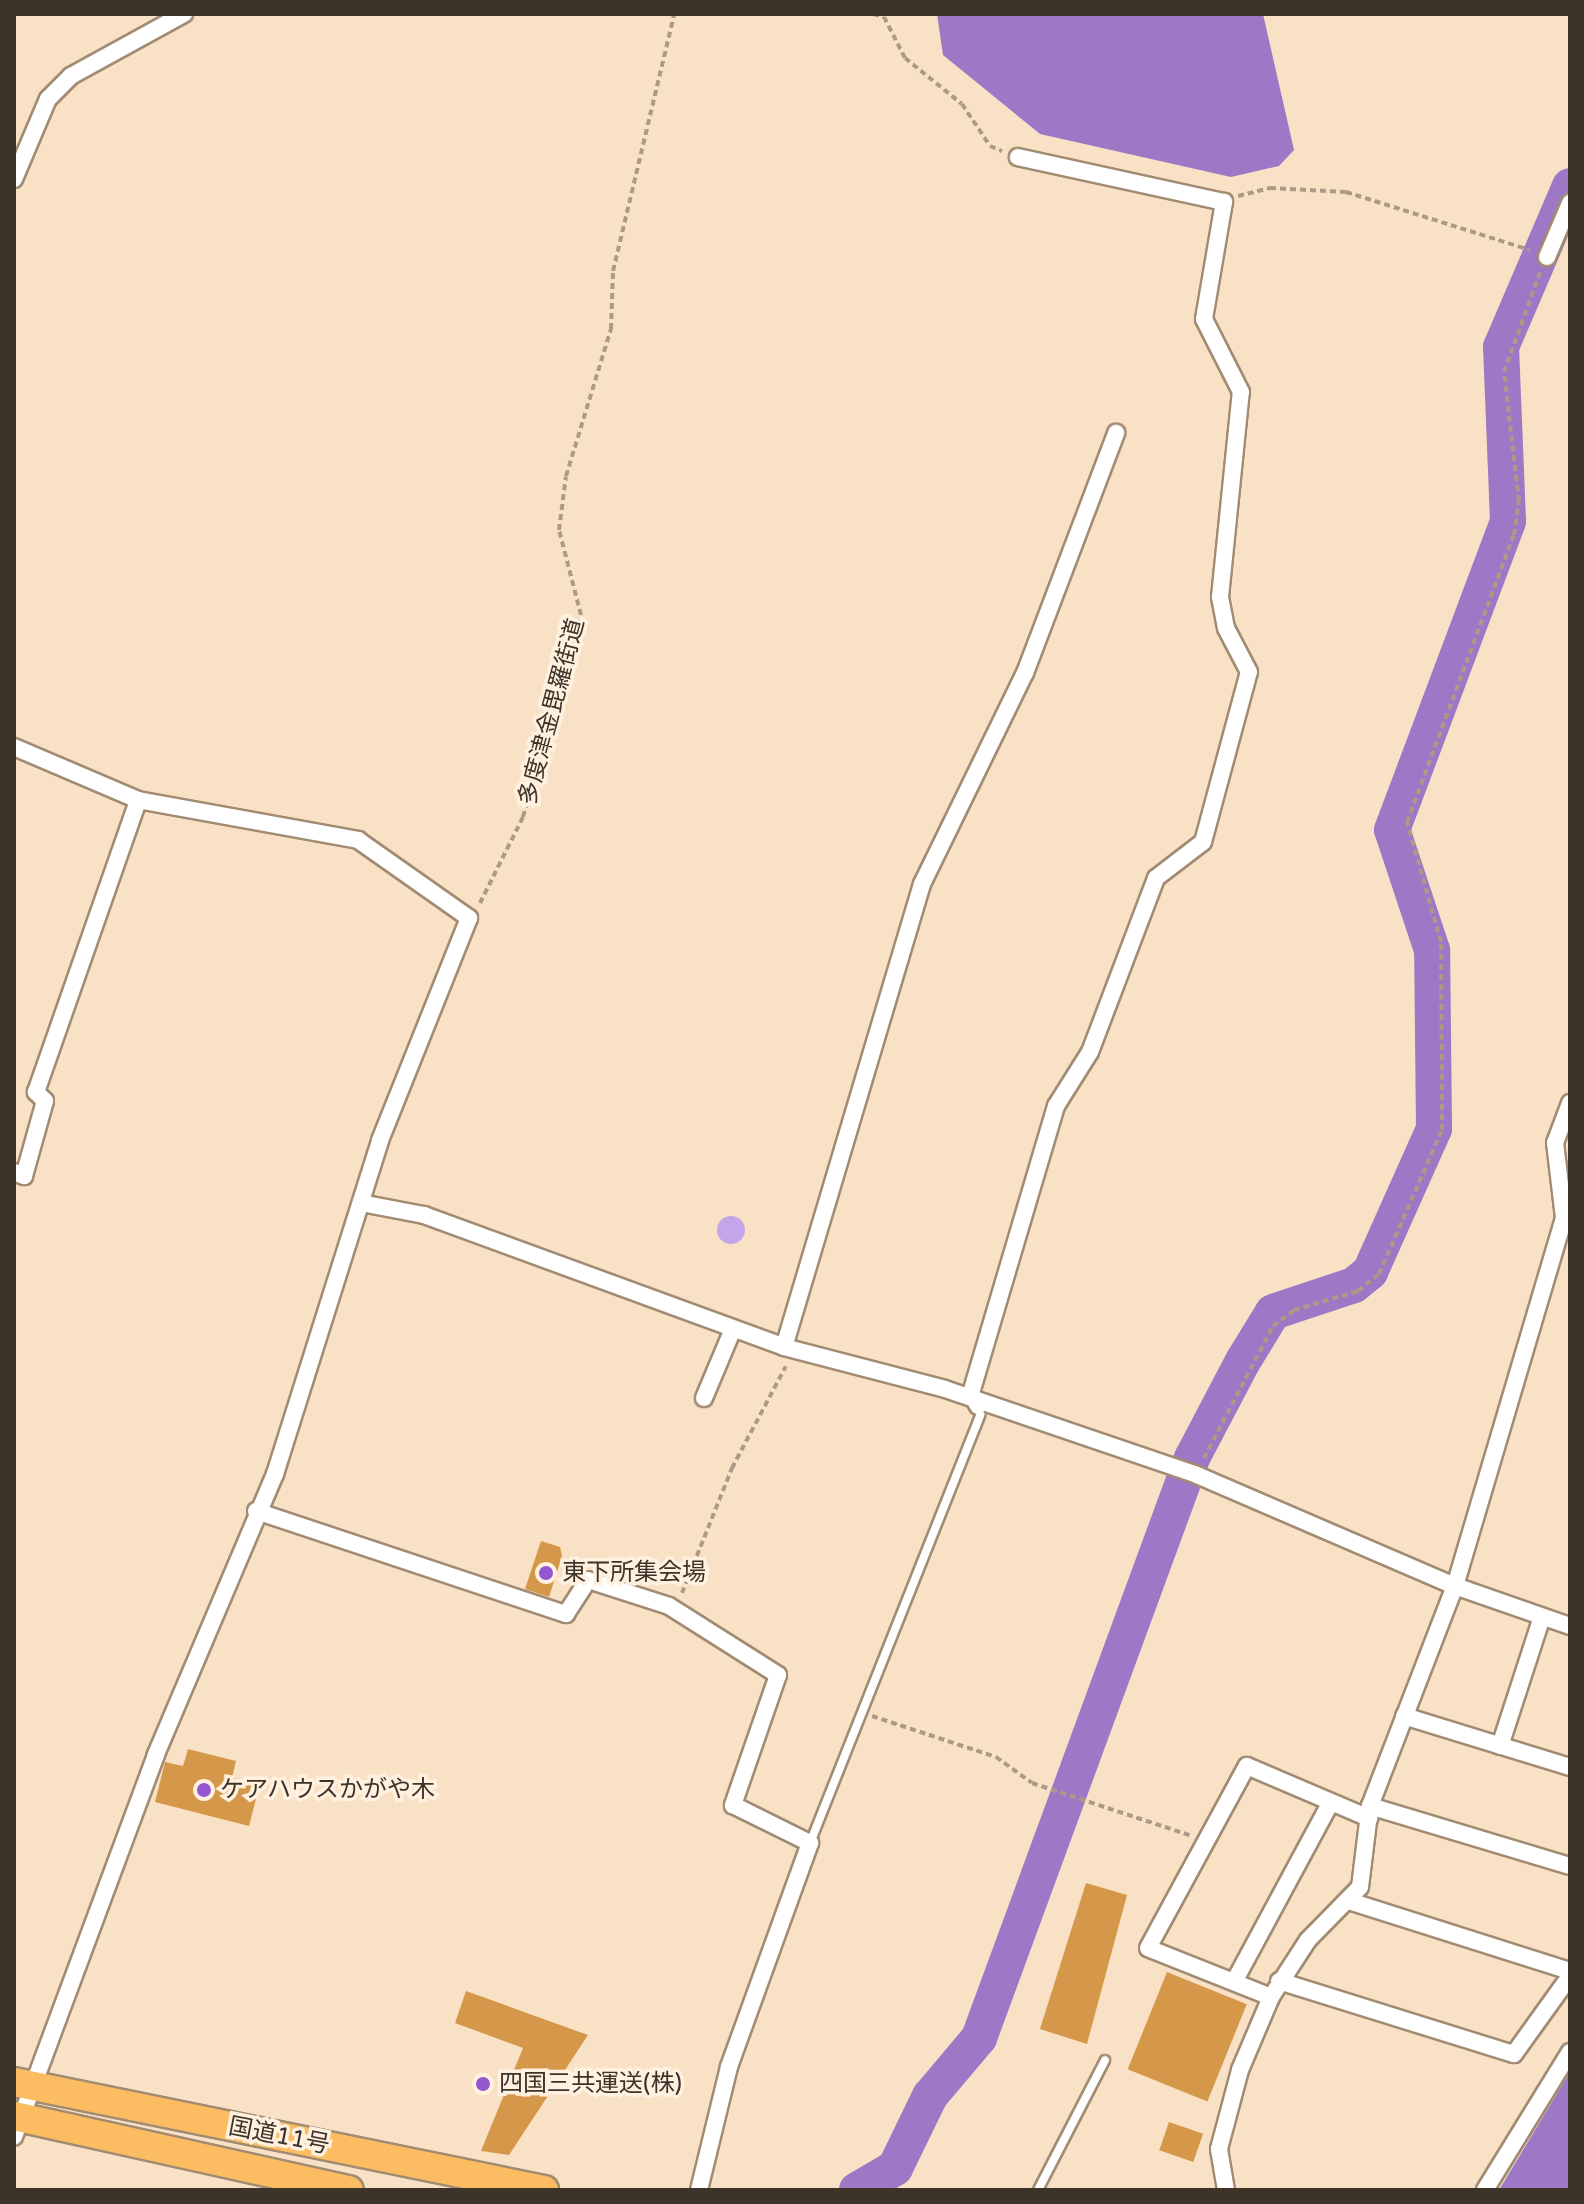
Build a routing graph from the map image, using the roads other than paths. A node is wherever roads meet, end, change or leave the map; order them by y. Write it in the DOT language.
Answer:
graph roads {
  1 [pos="184,14"];
  2 [pos="1018,157"];
  3 [pos="14,179"];
  4 [pos="1570,203"];
  5 [pos="1541,254"];
  6 [pos="1116,433"];
  7 [pos="14,747"];
  8 [pos="138,800"];
  9 [pos="1570,1103"];
  10 [pos="1563,1155"];
  11 [pos="14,1172"];
  12 [pos="361,1203"];
  13 [pos="733,1329"];
  14 [pos="789,1348"];
  15 [pos="704,1398"];
  16 [pos="980,1410"];
  17 [pos="256,1511"];
  18 [pos="1455,1586"];
  19 [pos="1542,1617"];
  20 [pos="1570,1626"];
  21 [pos="1404,1716"];
  22 [pos="1500,1746"];
  23 [pos="1570,1767"];
  24 [pos="1331,1802"];
  25 [pos="1369,1812"];
  26 [pos="810,1843"];
  27 [pos="1570,1866"];
  28 [pos="1349,1901"];
  29 [pos="1570,1973"];
  30 [pos="1279,1981"];
  31 [pos="1234,1982"];
  32 [pos="1271,1997"];
  33 [pos="1570,2052"];
  34 [pos="1105,2060"];
  35 [pos="22,2084"];
  36 [pos="16,2123"];
  37 [pos="349,2190"];
  38 [pos="544,2190"];
  39 [pos="699,2190"];
  40 [pos="1038,2190"];
  41 [pos="1226,2190"];
  42 [pos="1485,2190"];
  1 -- 3 [label="street"];
  2 -- 16 [label="street"];
  4 -- 5 [label="street"];
  6 -- 14 [label="street"];
  7 -- 8 [label="street"];
  8 -- 11 [label="street"];
  8 -- 12 [label="street"];
  9 -- 10 [label="street"];
  10 -- 18 [label="street"];
  12 -- 13 [label="street"];
  12 -- 17 [label="street"];
  13 -- 14 [label="street"];
  13 -- 15 [label="street"];
  14 -- 16 [label="street"];
  16 -- 18 [label="street"];
  16 -- 26 [label="lane"];
  17 -- 26 [label="street"];
  17 -- 35 [label="street"];
  18 -- 19 [label="street"];
  18 -- 21 [label="street"];
  19 -- 20 [label="street"];
  19 -- 22 [label="street"];
  21 -- 22 [label="street"];
  21 -- 25 [label="street"];
  22 -- 23 [label="street"];
  24 -- 25 [label="street"];
  24 -- 31 [label="street"];
  24 -- 31 [label="street"];
  25 -- 27 [label="street"];
  25 -- 28 [label="street"];
  26 -- 39 [label="street"];
  28 -- 29 [label="street"];
  28 -- 30 [label="street"];
  29 -- 30 [label="street"];
  30 -- 32 [label="street"];
  31 -- 32 [label="street"];
  32 -- 41 [label="street"];
  33 -- 42 [label="street"];
  34 -- 40 [label="lane"];
  35 -- 36 [label="street"];
  35 -- 38 [label="highway, 国道11号"];
  36 -- 37 [label="highway, 国道11号"];
}
